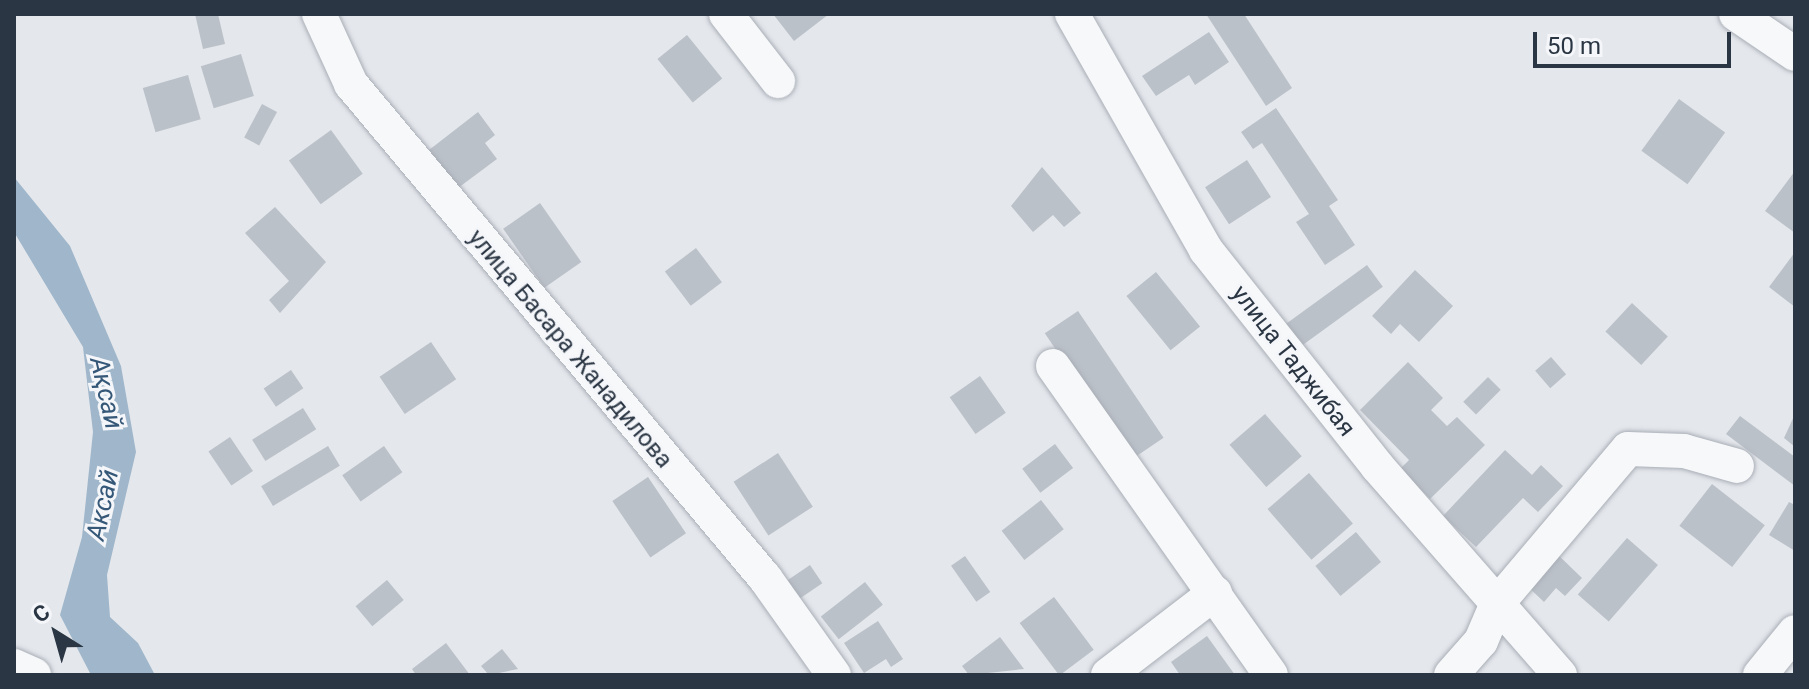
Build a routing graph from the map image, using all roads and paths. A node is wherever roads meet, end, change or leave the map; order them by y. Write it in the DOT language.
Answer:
graph roads {
  1 [pos="319,14"];
  2 [pos="726,14"];
  3 [pos="1072,14"];
  4 [pos="1736,14"];
  5 [pos="1795,54"];
  6 [pos="778,81"];
  7 [pos="1053,366"];
  8 [pos="1737,466"];
  9 [pos="1215,593"];
  10 [pos="1496,605"];
  11 [pos="1795,632"];
  12 [pos="14,666"];
  13 [pos="34,675"];
  14 [pos="834,675"];
  15 [pos="1108,675"];
  16 [pos="1271,675"];
  17 [pos="1451,675"];
  18 [pos="1560,675"];
  19 [pos="1760,675"];
  1 -- 14 [label="street, улица Басара Жанадилова"];
  2 -- 6 [label="street"];
  3 -- 10 [label="street, улица Таджибая"];
  4 -- 5 [label="street"];
  7 -- 9 [label="street"];
  8 -- 10 [label="street"];
  9 -- 15 [label="street"];
  9 -- 16 [label="street"];
  10 -- 17 [label="street"];
  10 -- 18 [label="street, улица Таджибая"];
  11 -- 19 [label="street"];
  12 -- 13 [label="street"];
}
